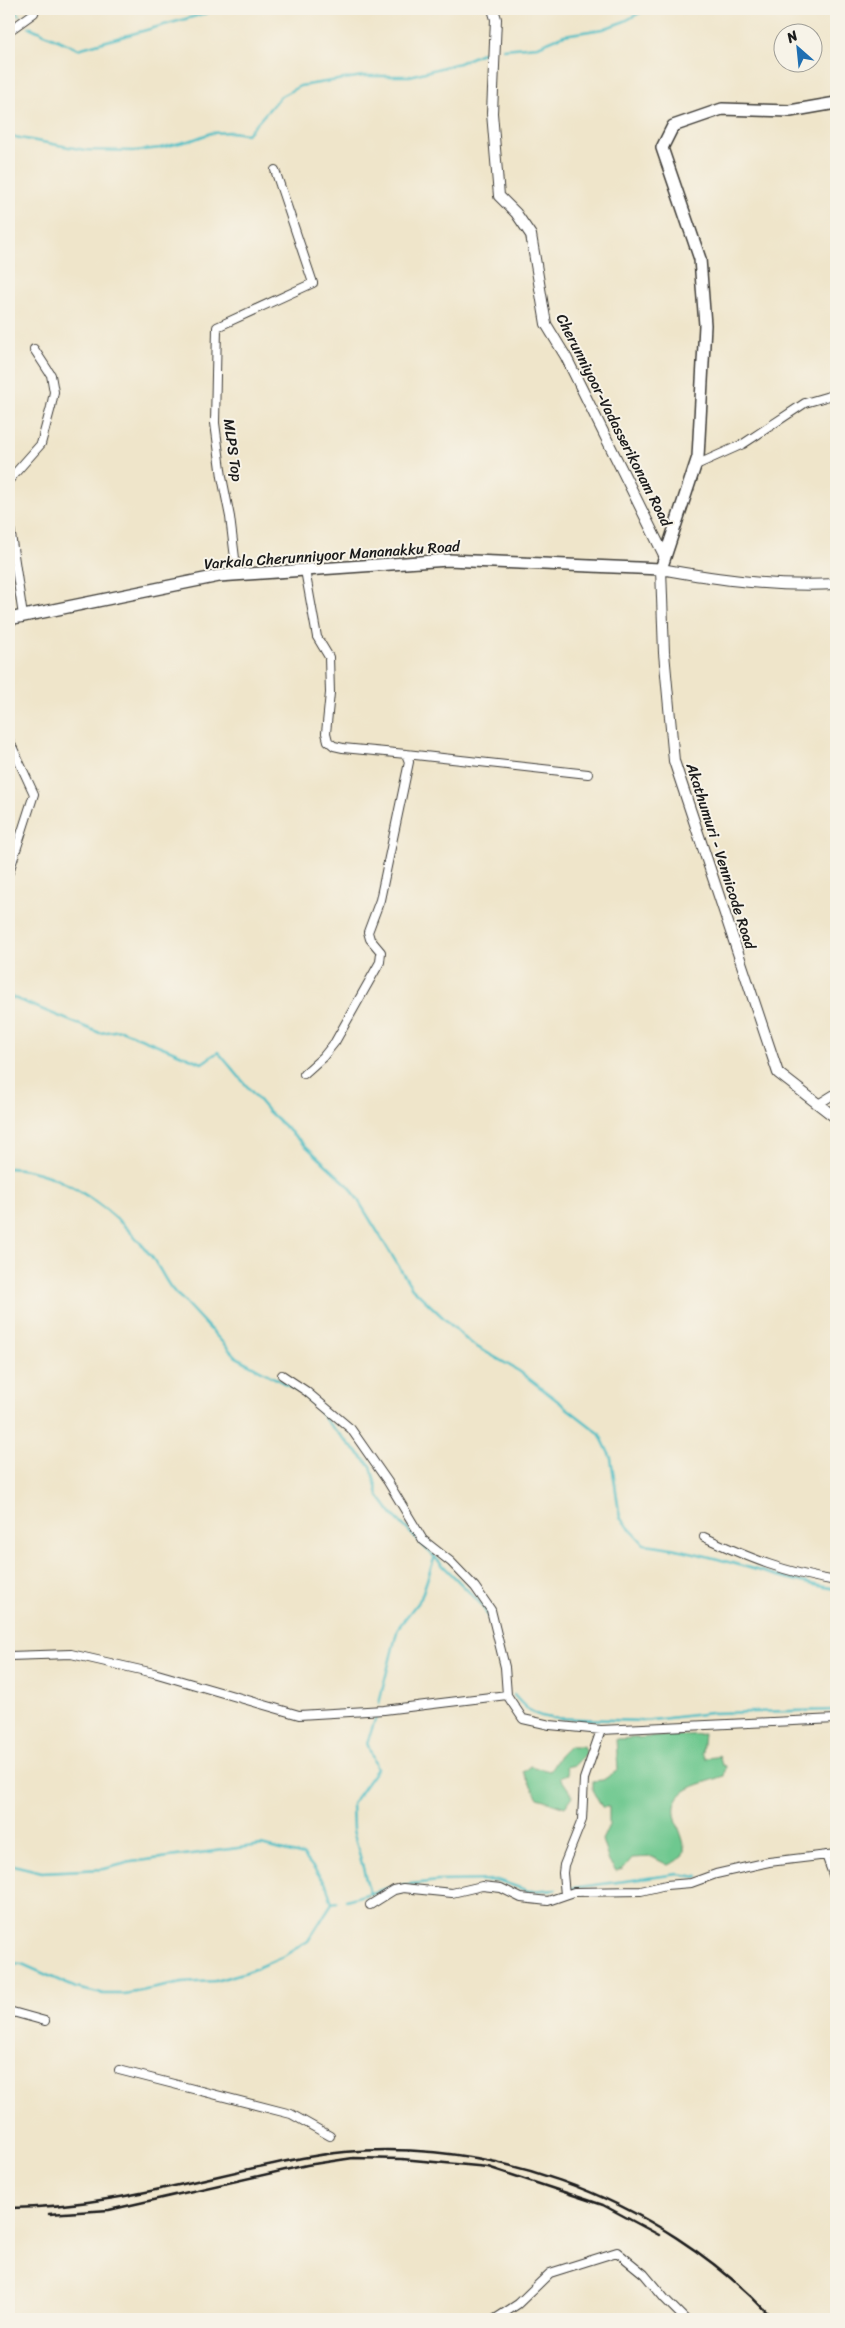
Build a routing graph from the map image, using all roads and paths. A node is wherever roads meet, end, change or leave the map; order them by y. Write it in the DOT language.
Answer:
graph roads {
  1 [pos="36,9"];
  2 [pos="493,9"];
  3 [pos="9,32"];
  4 [pos="836,103"];
  5 [pos="275,170"];
  6 [pos="34,348"];
  7 [pos="836,394"];
  8 [pos="696,465"];
  9 [pos="9,480"];
  10 [pos="9,521"];
  11 [pos="665,556"];
  12 [pos="661,569"];
  13 [pos="305,570"];
  14 [pos="237,575"];
  15 [pos="836,584"];
  16 [pos="23,616"];
  17 [pos="9,619"];
  18 [pos="9,740"];
  19 [pos="406,754"];
  20 [pos="588,774"];
  21 [pos="9,872"];
  22 [pos="304,1074"];
  23 [pos="836,1093"];
  24 [pos="820,1104"];
  25 [pos="836,1118"];
  26 [pos="282,1375"];
  27 [pos="704,1537"];
  28 [pos="836,1581"];
  29 [pos="9,1656"];
  30 [pos="507,1695"];
  31 [pos="836,1719"];
  32 [pos="601,1730"];
  33 [pos="836,1854"];
  34 [pos="826,1855"];
  35 [pos="836,1883"];
  36 [pos="565,1895"];
  37 [pos="370,1905"];
  38 [pos="9,2011"];
  39 [pos="44,2021"];
  40 [pos="119,2070"];
  41 [pos="330,2136"];
  42 [pos="495,2319"];
  43 [pos="685,2319"];
  1 -- 3 [label="street"];
  2 -- 11 [label="street, Cherunniyoor-Vadasserikonam Road"];
  4 -- 8 [label="main road"];
  5 -- 14 [label="street, MLPS Top"];
  6 -- 9 [label="street"];
  7 -- 8 [label="street"];
  8 -- 11 [label="main road"];
  10 -- 16 [label="street"];
  11 -- 12 [label="main road"];
  12 -- 13 [label="main road, Varkala Cherunniyoor Mananakku Road"];
  12 -- 15 [label="street, Varkala Cherunniyoor Mananakku Road"];
  12 -- 24 [label="street, Akathumuri - Vennicode Road"];
  13 -- 14 [label="main road, Varkala Cherunniyoor Mananakku Road"];
  13 -- 19 [label="street"];
  14 -- 16 [label="main road, Varkala Cherunniyoor Mananakku Road"];
  16 -- 17 [label="main road, Varkala Cherunniyoor Mananakku Road"];
  18 -- 21 [label="street"];
  19 -- 20 [label="street"];
  19 -- 22 [label="street"];
  23 -- 24 [label="street"];
  24 -- 25 [label="street, Akathumuri - Vennicode Road"];
  26 -- 30 [label="street"];
  27 -- 28 [label="street"];
  29 -- 30 [label="street"];
  30 -- 32 [label="street"];
  31 -- 32 [label="street"];
  32 -- 36 [label="street"];
  33 -- 34 [label="street"];
  34 -- 35 [label="street"];
  34 -- 36 [label="street"];
  36 -- 37 [label="street"];
  38 -- 39 [label="street"];
  40 -- 41 [label="street"];
  42 -- 43 [label="street"];
}
